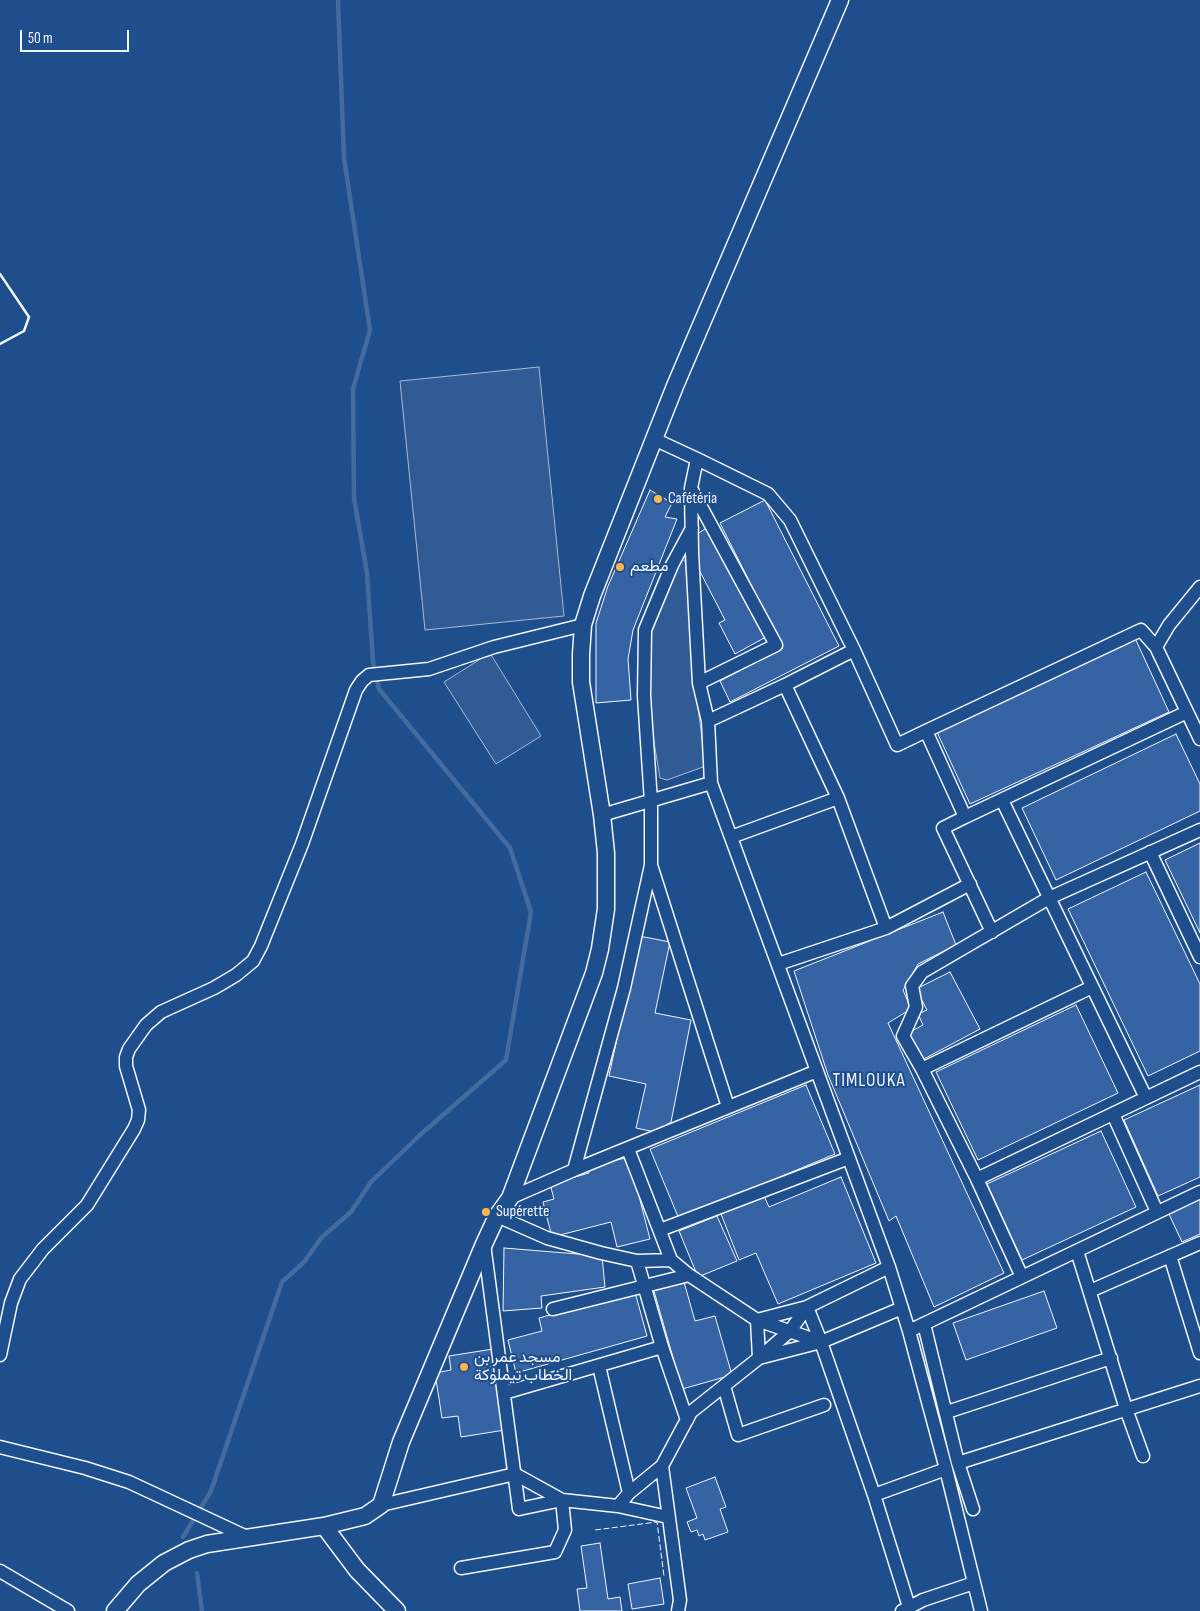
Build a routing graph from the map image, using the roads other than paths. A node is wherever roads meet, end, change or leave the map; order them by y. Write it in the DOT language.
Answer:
graph roads {
  1 [pos="840,0"];
  2 [pos="654,438"];
  3 [pos="697,459"];
  4 [pos="691,488"];
  5 [pos="692,528"];
  6 [pos="1200,587"];
  7 [pos="583,625"];
  8 [pos="1156,647"];
  9 [pos="854,650"];
  10 [pos="699,683"];
  11 [pos="785,685"];
  12 [pos="1188,712"];
  13 [pos="708,721"];
  14 [pos="926,731"];
  15 [pos="1200,739"];
  16 [pos="711,783"];
  17 [pos="838,798"];
  18 [pos="1002,800"];
  19 [pos="651,802"];
  20 [pos="602,815"];
  21 [pos="965,817"];
  22 [pos="1200,830"];
  23 [pos="731,837"];
  24 [pos="1150,852"];
  25 [pos="651,865"];
  26 [pos="970,884"];
  27 [pos="1049,898"];
  28 [pos="886,928"];
  29 [pos="992,932"];
  30 [pos="1200,957"];
  31 [pos="778,964"];
  32 [pos="1092,987"];
  33 [pos="922,1069"];
  34 [pos="817,1071"];
  35 [pos="1200,1072"];
  36 [pos="1146,1098"];
  37 [pos="728,1107"];
  38 [pos="1112,1114"];
  39 [pos="628,1148"];
  40 [pos="849,1158"];
  41 [pos="574,1170"];
  42 [pos="977,1179"];
  43 [pos="1200,1192"];
  44 [pos="510,1198"];
  45 [pos="1158,1212"];
  46 [pos="498,1216"];
  47 [pos="660,1230"];
  48 [pos="1200,1243"];
  49 [pos="484,1244"];
  50 [pos="1077,1251"];
  51 [pos="1170,1256"];
  52 [pos="671,1260"];
  53 [pos="637,1261"];
  54 [pos="889,1267"];
  55 [pos="689,1275"];
  56 [pos="1022,1277"];
  57 [pos="644,1285"];
  58 [pos="1090,1291"];
  59 [pos="807,1308"];
  60 [pos="902,1308"];
  61 [pos="553,1309"];
  62 [pos="757,1320"];
  63 [pos="924,1324"];
  64 [pos="790,1330"];
  65 [pos="909,1331"];
  66 [pos="821,1342"];
  67 [pos="662,1348"];
  68 [pos="1200,1353"];
  69 [pos="0,1354"];
  70 [pos="759,1358"];
  71 [pos="1111,1358"];
  72 [pos="599,1366"];
  73 [pos="724,1386"];
  74 [pos="1200,1386"];
  75 [pos="504,1393"];
  76 [pos="824,1405"];
  77 [pos="1126,1408"];
  78 [pos="947,1412"];
  79 [pos="687,1420"];
  80 [pos="0,1447"];
  81 [pos="1143,1456"];
  82 [pos="662,1466"];
  83 [pos="952,1466"];
  84 [pos="514,1474"];
  85 [pos="629,1493"];
  86 [pos="874,1495"];
  87 [pos="562,1500"];
  88 [pos="382,1505"];
  89 [pos="618,1506"];
  90 [pos="973,1509"];
  91 [pos="668,1517"];
  92 [pos="324,1526"];
  93 [pos="249,1538"];
  94 [pos="461,1568"];
  95 [pos="0,1571"];
  96 [pos="974,1583"];
  97 [pos="906,1609"];
  98 [pos="68,1611"];
  99 [pos="115,1611"];
  100 [pos="397,1611"];
  101 [pos="678,1611"];
  102 [pos="973,1611"];
  103 [pos="981,1611"];
  1 -- 2 [label="street"];
  2 -- 3 [label="street"];
  2 -- 7 [label="street"];
  3 -- 4 [label="street"];
  3 -- 9 [label="street"];
  4 -- 5 [label="street"];
  4 -- 10 [label="street"];
  5 -- 10 [label="street"];
  5 -- 19 [label="street"];
  6 -- 8 [label="street"];
  7 -- 20 [label="street"];
  7 -- 69 [label="street"];
  8 -- 12 [label="street"];
  8 -- 14 [label="street"];
  9 -- 11 [label="street"];
  9 -- 14 [label="street"];
  10 -- 13 [label="street"];
  11 -- 13 [label="street"];
  11 -- 17 [label="street"];
  12 -- 15 [label="street"];
  12 -- 18 [label="street"];
  13 -- 16 [label="street"];
  14 -- 21 [label="street"];
  16 -- 19 [label="street"];
  16 -- 23 [label="street"];
  17 -- 23 [label="street"];
  17 -- 28 [label="street"];
  18 -- 21 [label="street"];
  18 -- 27 [label="street"];
  19 -- 20 [label="street"];
  19 -- 25 [label="street"];
  20 -- 44 [label="street"];
  21 -- 26 [label="street"];
  22 -- 24 [label="street"];
  23 -- 31 [label="street"];
  24 -- 27 [label="street"];
  24 -- 30 [label="street"];
  25 -- 37 [label="street"];
  25 -- 41 [label="street"];
  26 -- 28 [label="street"];
  26 -- 29 [label="street"];
  27 -- 29 [label="street"];
  27 -- 32 [label="street"];
  28 -- 31 [label="street"];
  29 -- 33 [label="street"];
  31 -- 34 [label="street"];
  32 -- 33 [label="street"];
  32 -- 36 [label="street"];
  33 -- 42 [label="street"];
  34 -- 37 [label="street"];
  34 -- 40 [label="street"];
  35 -- 36 [label="street"];
  36 -- 38 [label="street"];
  37 -- 39 [label="street"];
  38 -- 42 [label="street"];
  38 -- 45 [label="street"];
  39 -- 41 [label="street"];
  39 -- 47 [label="street"];
  40 -- 47 [label="street"];
  40 -- 54 [label="street"];
  41 -- 44 [label="street"];
  42 -- 56 [label="street"];
  43 -- 45 [label="street"];
  44 -- 46 [label="street"];
  45 -- 50 [label="street"];
  46 -- 49 [label="street"];
  46 -- 53 [label="street"];
  47 -- 52 [label="street"];
  48 -- 51 [label="street"];
  49 -- 75 [label="street"];
  49 -- 88 [label="street"];
  50 -- 56 [label="street"];
  50 -- 58 [label="street"];
  51 -- 58 [label="street"];
  51 -- 68 [label="street"];
  52 -- 53 [label="street"];
  52 -- 55 [label="street"];
  53 -- 57 [label="street"];
  54 -- 59 [label="street"];
  54 -- 60 [label="street"];
  55 -- 57 [label="street"];
  55 -- 62 [label="street"];
  56 -- 63 [label="street"];
  57 -- 61 [label="street"];
  57 -- 67 [label="street"];
  58 -- 71 [label="street"];
  59 -- 62 [label="street"];
  59 -- 64 [label="street"];
  59 -- 66 [label="street"];
  60 -- 65 [label="street"];
  60 -- 66 [label="street"];
  62 -- 64 [label="street"];
  62 -- 70 [label="street"];
  63 -- 65 [label="street"];
  63 -- 78 [label="street"];
  64 -- 66 [label="street"];
  64 -- 70 [label="street"];
  65 -- 83 [label="street"];
  66 -- 70 [label="street"];
  66 -- 86 [label="street"];
  67 -- 72 [label="street"];
  67 -- 79 [label="street"];
  70 -- 73 [label="street"];
  71 -- 77 [label="street"];
  71 -- 78 [label="street"];
  72 -- 75 [label="street"];
  72 -- 85 [label="street"];
  73 -- 76 [label="street"];
  73 -- 79 [label="street"];
  74 -- 77 [label="street"];
  75 -- 84 [label="street"];
  77 -- 81 [label="street"];
  77 -- 83 [label="street"];
  78 -- 83 [label="street"];
  79 -- 82 [label="street"];
  80 -- 93 [label="street"];
  82 -- 85 [label="street"];
  82 -- 91 [label="street"];
  83 -- 86 [label="street"];
  83 -- 90 [label="street"];
  83 -- 96 [label="street"];
  84 -- 87 [label="street"];
  84 -- 87 [label="street"];
  84 -- 88 [label="street"];
  85 -- 89 [label="street"];
  86 -- 97 [label="street"];
  87 -- 89 [label="street"];
  87 -- 94 [label="street"];
  88 -- 92 [label="street"];
  89 -- 91 [label="street"];
  91 -- 101 [label="street"];
  92 -- 93 [label="street"];
  92 -- 100 [label="street"];
  93 -- 99 [label="street"];
  95 -- 98 [label="street"];
  96 -- 97 [label="street"];
  96 -- 102 [label="street"];
  96 -- 103 [label="street"];
}
